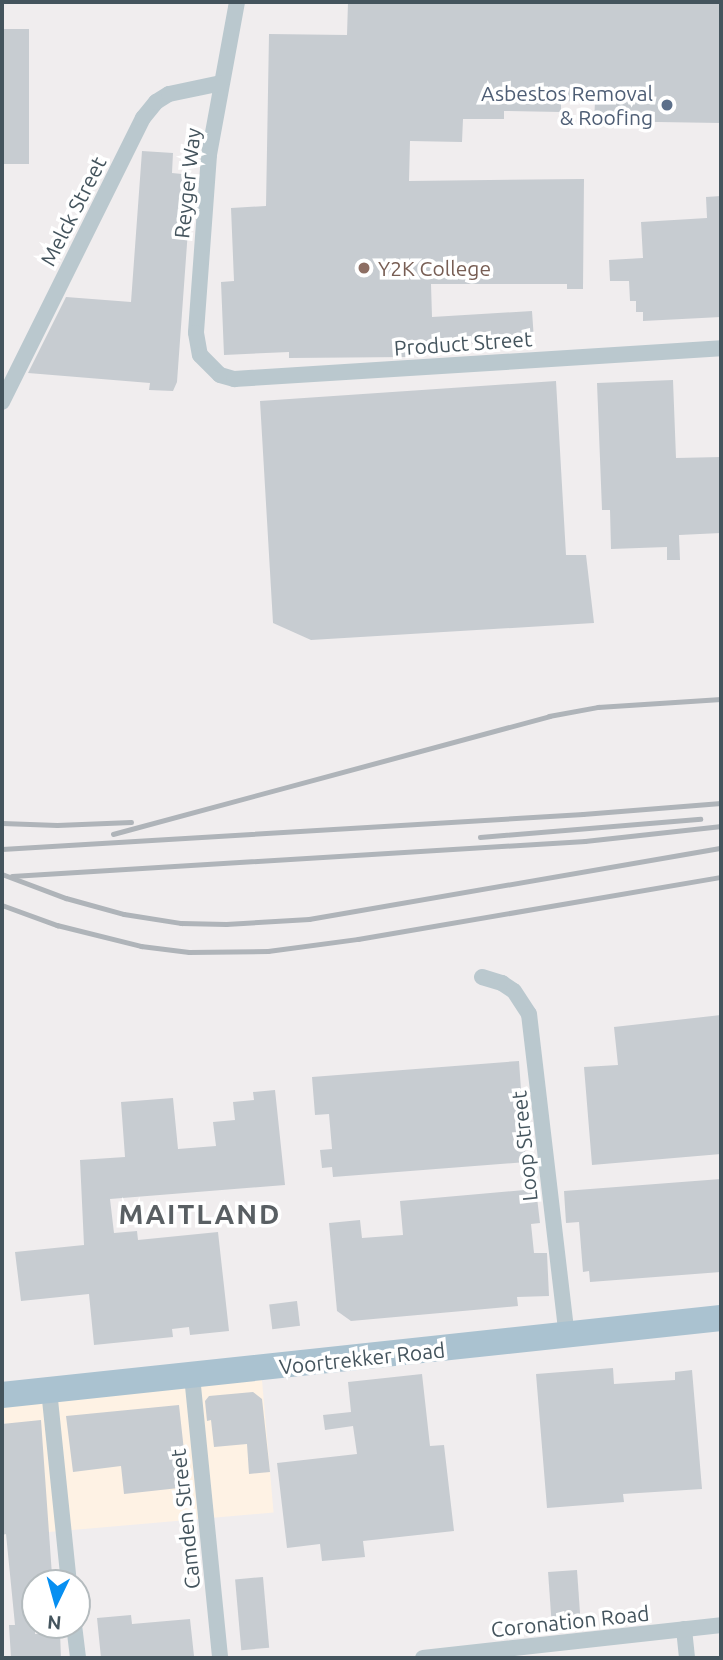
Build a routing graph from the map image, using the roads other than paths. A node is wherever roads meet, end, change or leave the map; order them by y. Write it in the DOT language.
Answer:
graph roads {
  1 [pos="237,2"];
  2 [pos="221,83"];
  3 [pos="721,348"];
  4 [pos="210,367"];
  5 [pos="2,402"];
  6 [pos="482,977"];
  7 [pos="721,1318"];
  8 [pos="567,1336"];
  9 [pos="192,1376"];
  10 [pos="49,1390"];
  11 [pos="2,1395"];
  12 [pos="68,1569"];
  13 [pos="721,1625"];
  14 [pos="684,1629"];
  15 [pos="76,1639"];
  16 [pos="530,1652"];
  17 [pos="78,1658"];
  18 [pos="220,1658"];
  19 [pos="424,1658"];
  20 [pos="687,1658"];
  1 -- 2 [label="street, Reyger Way"];
  2 -- 4 [label="street, Reyger Way"];
  2 -- 5 [label="street, Melck Street"];
  3 -- 4 [label="street, Product Street"];
  6 -- 8 [label="street, Loop Street"];
  7 -- 8 [label="main road, Voortrekker Road"];
  8 -- 9 [label="main road, Voortrekker Road"];
  9 -- 10 [label="main road, Voortrekker Road"];
  9 -- 18 [label="street, Camden Street"];
  10 -- 11 [label="main road, Voortrekker Road"];
  10 -- 12 [label="street"];
  13 -- 14 [label="street, Coronation Road"];
  14 -- 16 [label="street, Coronation Road"];
  14 -- 20 [label="street"];
  15 -- 17 [label="street"];
  16 -- 19 [label="street, Coronation Road"];
}
